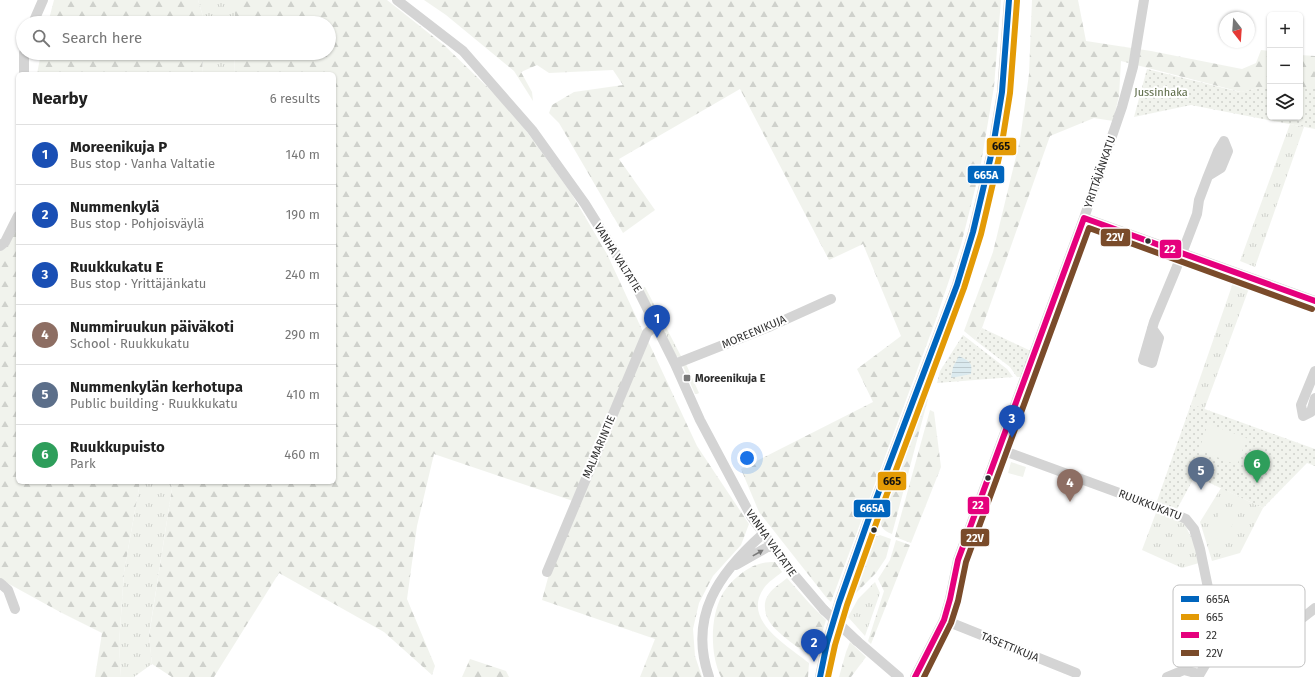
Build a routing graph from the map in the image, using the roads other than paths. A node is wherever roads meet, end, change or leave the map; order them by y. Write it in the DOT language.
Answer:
graph roads {
  1 [pos="43,0"];
  2 [pos="397,0"];
  3 [pos="1009,0"];
  4 [pos="1144,0"];
  5 [pos="36,16"];
  6 [pos="24,60"];
  7 [pos="24,72"];
  8 [pos="1208,176"];
  9 [pos="1084,218"];
  10 [pos="16,220"];
  11 [pos="0,246"];
  12 [pos="1182,254"];
  13 [pos="831,299"];
  14 [pos="1315,301"];
  15 [pos="656,324"];
  16 [pos="1152,328"];
  17 [pos="675,364"];
  18 [pos="1314,375"];
  19 [pos="1315,391"];
  20 [pos="1315,398"];
  21 [pos="999,449"];
  22 [pos="763,534"];
  23 [pos="771,545"];
  24 [pos="547,572"];
  25 [pos="722,577"];
  26 [pos="0,583"];
  27 [pos="1207,585"];
  28 [pos="1315,608"];
  29 [pos="15,609"];
  30 [pos="1305,617"];
  31 [pos="944,620"];
  32 [pos="1076,673"];
  33 [pos="1198,675"];
  34 [pos="709,677"];
  35 [pos="820,677"];
  36 [pos="899,677"];
  37 [pos="915,677"];
  38 [pos="1167,677"];
  1 -- 5 [label="street"];
  2 -- 15 [label="street, VANHA VALTATIE"];
  3 -- 35 [label="street"];
  4 -- 9 [label="street, YRITTÄJÄNKATU"];
  6 -- 7 [label="street"];
  8 -- 12 [label="street"];
  9 -- 12 [label="street"];
  9 -- 21 [label="street, YRITTÄJÄNKATU"];
  10 -- 11 [label="street"];
  12 -- 14 [label="street"];
  12 -- 16 [label="street"];
  13 -- 17 [label="street, MOREENIKUJA"];
  15 -- 17 [label="street, VANHA VALTATIE"];
  15 -- 24 [label="street, MALMARINTIE"];
  17 -- 22 [label="street, VANHA VALTATIE"];
  18 -- 19 [label="street"];
  18 -- 20 [label="street"];
  21 -- 27 [label="street, RUUKKUKATU"];
  21 -- 31 [label="street, YRITTÄJÄNKATU"];
  22 -- 23 [label="street, VANHA VALTATIE"];
  22 -- 25 [label="street"];
  25 -- 23 [label="street, one-way"];
  23 -- 36 [label="street, VANHA VALTATIE, bridge"];
  25 -- 34 [label="street"];
  26 -- 29 [label="street"];
  28 -- 30 [label="street"];
  31 -- 32 [label="street, TASETTIKUJA"];
  31 -- 37 [label="street, YRITTÄJÄNKATU"];
  33 -- 38 [label="street"];
}
